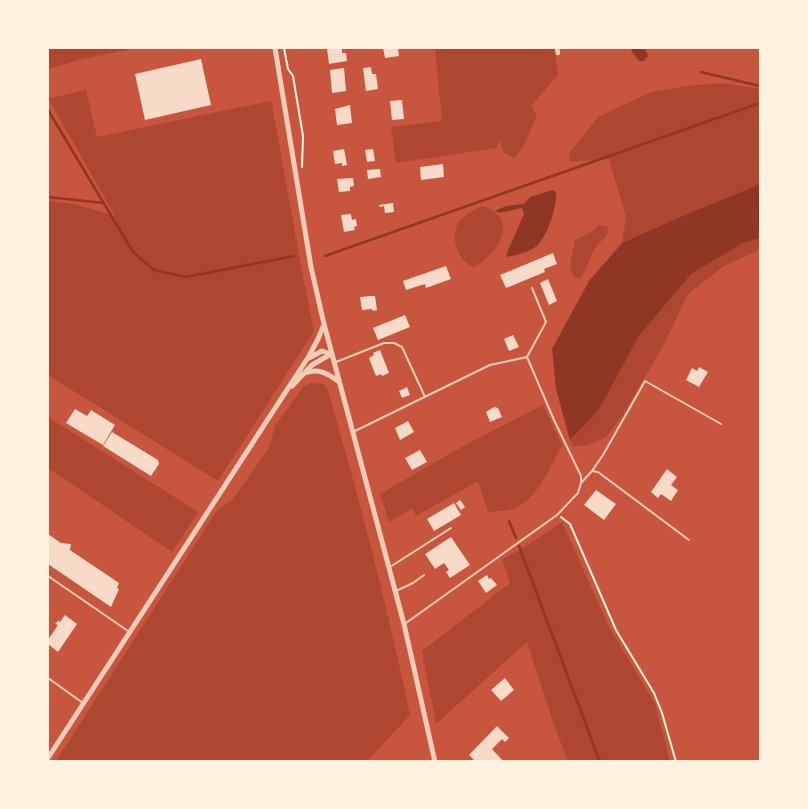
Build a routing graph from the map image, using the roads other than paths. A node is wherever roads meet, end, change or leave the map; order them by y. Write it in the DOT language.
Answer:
graph roads {
  1 [pos="275,48"];
  2 [pos="532,288"];
  3 [pos="324,324"];
  4 [pos="331,354"];
  5 [pos="527,357"];
  6 [pos="306,360"];
  7 [pos="334,363"];
  8 [pos="304,374"];
  9 [pos="338,382"];
  10 [pos="283,396"];
  11 [pos="425,397"];
  12 [pos="721,424"];
  13 [pos="352,433"];
  14 [pos="592,471"];
  15 [pos="581,483"];
  16 [pos="451,528"];
  17 [pos="689,540"];
  18 [pos="389,568"];
  19 [pos="424,575"];
  20 [pos="48,576"];
  21 [pos="395,592"];
  22 [pos="404,624"];
  23 [pos="130,632"];
  24 [pos="48,678"];
  25 [pos="83,703"];
  26 [pos="48,758"];
  27 [pos="435,762"];
  1 -- 3 [label="street"];
  2 -- 5 [label="lane"];
  3 -- 4 [label="street"];
  3 -- 6 [label="street"];
  4 -- 6 [label="street"];
  4 -- 7 [label="street"];
  4 -- 8 [label="street"];
  5 -- 11 [label="lane"];
  5 -- 15 [label="lane"];
  6 -- 10 [label="street"];
  7 -- 9 [label="street"];
  7 -- 11 [label="lane"];
  8 -- 9 [label="street"];
  8 -- 10 [label="street"];
  9 -- 13 [label="street"];
  10 -- 23 [label="street"];
  11 -- 13 [label="lane"];
  12 -- 14 [label="lane"];
  13 -- 18 [label="street"];
  14 -- 15 [label="lane"];
  14 -- 17 [label="lane"];
  15 -- 22 [label="lane"];
  16 -- 18 [label="lane"];
  18 -- 21 [label="street"];
  19 -- 21 [label="lane"];
  20 -- 23 [label="lane"];
  21 -- 22 [label="street"];
  22 -- 27 [label="street"];
  23 -- 25 [label="street"];
  24 -- 25 [label="lane"];
  25 -- 26 [label="street"];
}
